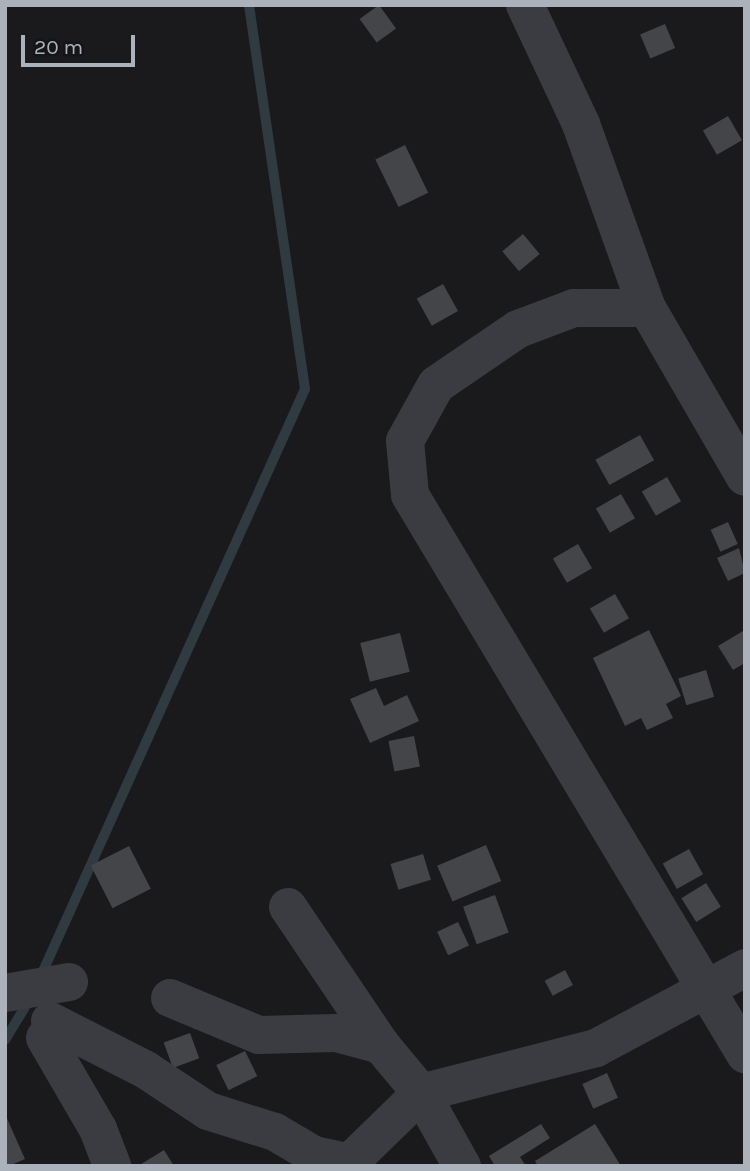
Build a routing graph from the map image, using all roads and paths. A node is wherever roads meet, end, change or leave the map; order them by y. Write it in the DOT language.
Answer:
graph roads {
  1 [pos="525,5"];
  2 [pos="647,309"];
  3 [pos="745,477"];
  4 [pos="288,907"];
  5 [pos="745,968"];
  6 [pos="69,982"];
  7 [pos="705,985"];
  8 [pos="5,993"];
  9 [pos="170,998"];
  10 [pos="381,1045"];
  11 [pos="745,1054"];
  12 [pos="421,1093"];
  13 [pos="348,1164"];
  14 [pos="112,1166"];
  15 [pos="462,1166"];
  1 -- 2 [label="street"];
  2 -- 3 [label="street"];
  2 -- 7 [label="street"];
  4 -- 10 [label="street"];
  5 -- 7 [label="street"];
  6 -- 8 [label="street"];
  7 -- 11 [label="street"];
  7 -- 12 [label="street"];
  9 -- 10 [label="street"];
  10 -- 12 [label="street"];
  12 -- 13 [label="street"];
  12 -- 15 [label="street"];
  13 -- 14 [label="street"];
}
